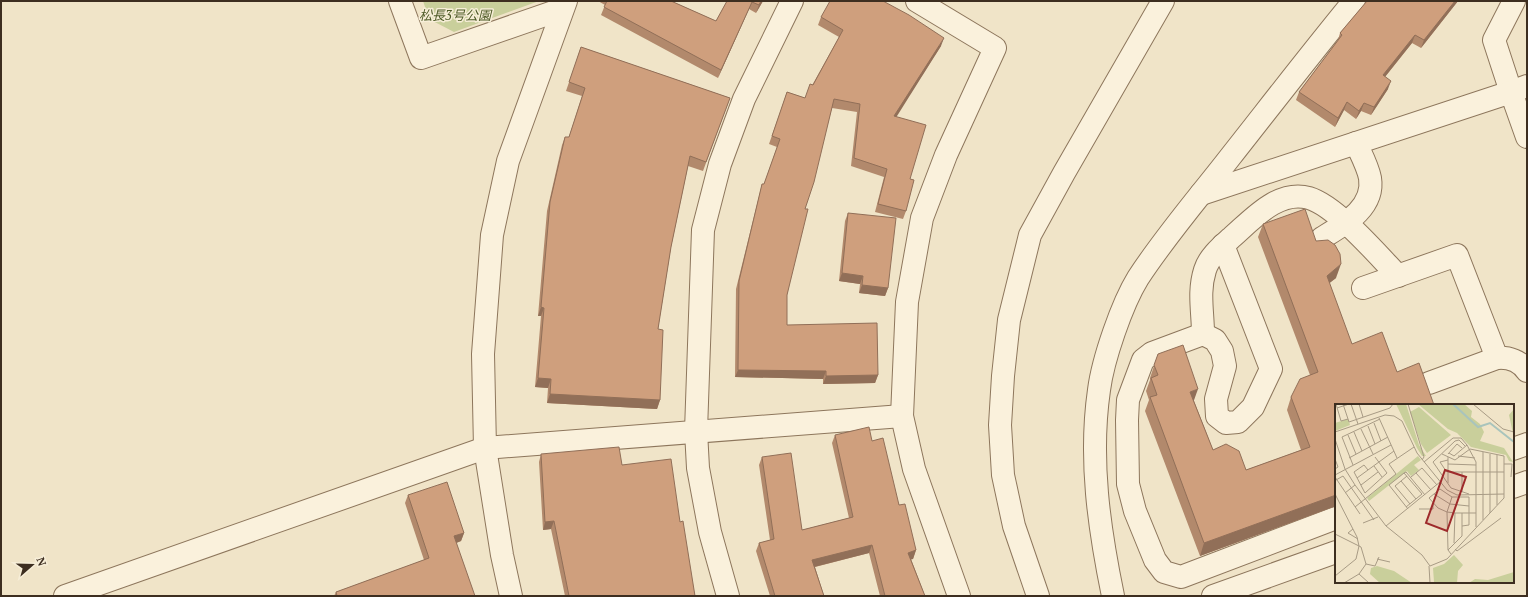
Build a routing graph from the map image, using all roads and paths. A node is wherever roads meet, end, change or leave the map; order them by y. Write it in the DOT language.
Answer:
graph roads {
  1 [pos="400,1"];
  2 [pos="792,1"];
  3 [pos="917,1"];
  4 [pos="1163,1"];
  5 [pos="1514,1"];
  6 [pos="564,5"];
  7 [pos="1343,5"];
  8 [pos="1519,89"];
  9 [pos="1527,137"];
  10 [pos="1356,143"];
  11 [pos="1201,194"];
  12 [pos="1345,223"];
  13 [pos="1322,238"];
  14 [pos="1223,245"];
  15 [pos="1398,276"];
  16 [pos="1363,288"];
  17 [pos="1204,334"];
  18 [pos="1497,358"];
  19 [pos="1527,371"];
  20 [pos="1429,382"];
  21 [pos="902,416"];
  22 [pos="696,431"];
  23 [pos="1527,444"];
  24 [pos="485,448"];
  25 [pos="1514,449"];
  26 [pos="1527,482"];
  27 [pos="1514,487"];
  28 [pos="1335,518"];
  29 [pos="1335,552"];
  30 [pos="65,596"];
  31 [pos="511,596"];
  32 [pos="728,596"];
  33 [pos="959,596"];
  34 [pos="1038,596"];
  35 [pos="1113,596"];
  36 [pos="1213,596"];
  1 -- 6 [label="street"];
  2 -- 22 [label="street"];
  3 -- 21 [label="street"];
  4 -- 34 [label="street"];
  5 -- 8 [label="street"];
  6 -- 24 [label="street"];
  7 -- 11 [label="street"];
  8 -- 9 [label="street"];
  8 -- 10 [label="street"];
  10 -- 11 [label="street"];
  10 -- 12 [label="street"];
  11 -- 35 [label="street"];
  12 -- 13 [label="street"];
  12 -- 14 [label="street"];
  12 -- 15 [label="street"];
  14 -- 17 [label="street"];
  14 -- 17 [label="street"];
  15 -- 16 [label="street"];
  15 -- 18 [label="street"];
  17 -- 28 [label="street"];
  18 -- 19 [label="street"];
  18 -- 20 [label="street"];
  21 -- 22 [label="street"];
  21 -- 33 [label="street"];
  22 -- 24 [label="street"];
  22 -- 32 [label="street"];
  23 -- 25 [label="street"];
  24 -- 30 [label="street"];
  24 -- 31 [label="street"];
  26 -- 27 [label="street"];
  29 -- 36 [label="street"];
}
